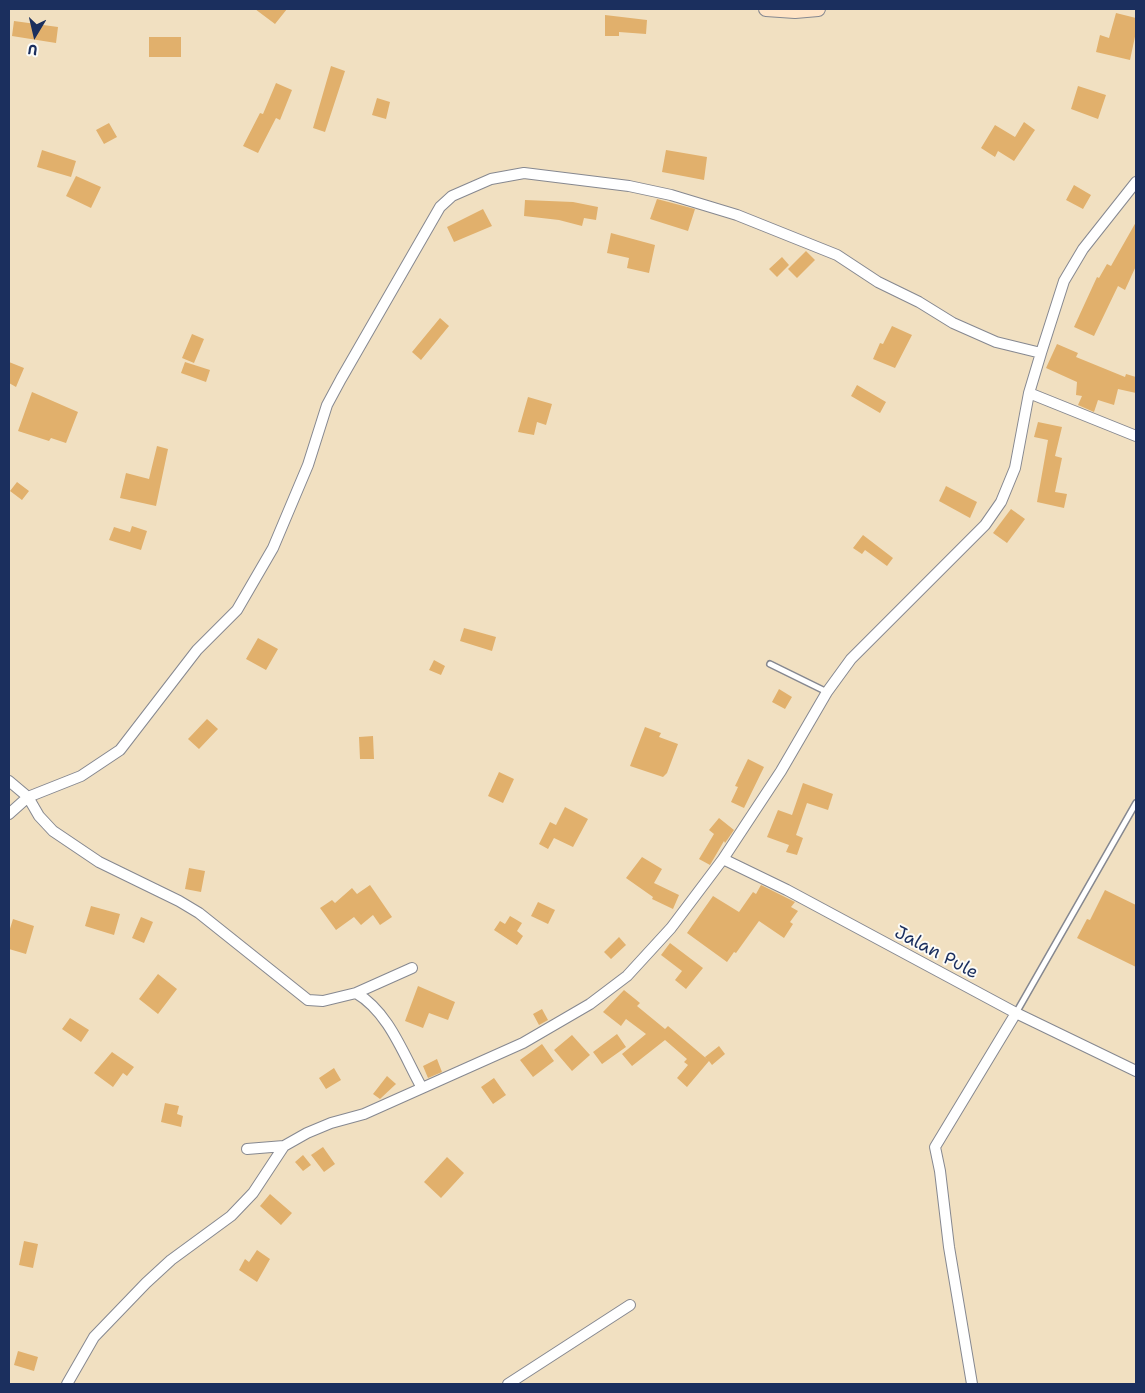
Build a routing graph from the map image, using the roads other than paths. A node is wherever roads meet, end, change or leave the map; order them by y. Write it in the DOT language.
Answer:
graph roads {
  1 [pos="766,9"];
  2 [pos="818,9"];
  3 [pos="1136,182"];
  4 [pos="1041,353"];
  5 [pos="1029,393"];
  6 [pos="1136,436"];
  7 [pos="770,664"];
  8 [pos="827,692"];
  9 [pos="9,781"];
  10 [pos="28,797"];
  11 [pos="1136,803"];
  12 [pos="9,814"];
  13 [pos="723,859"];
  14 [pos="412,968"];
  15 [pos="356,993"];
  16 [pos="1016,1013"];
  17 [pos="1136,1071"];
  18 [pos="422,1088"];
  19 [pos="284,1146"];
  20 [pos="247,1149"];
  21 [pos="630,1305"];
  22 [pos="67,1384"];
  23 [pos="508,1384"];
  24 [pos="972,1384"];
  1 -- 2 [label="street"];
  3 -- 4 [label="street"];
  4 -- 5 [label="street"];
  4 -- 10 [label="street"];
  5 -- 6 [label="street"];
  5 -- 8 [label="street"];
  7 -- 8 [label="lane"];
  8 -- 13 [label="street"];
  9 -- 10 [label="street"];
  10 -- 12 [label="street"];
  10 -- 15 [label="street"];
  11 -- 16 [label="lane"];
  13 -- 16 [label="street, Jalan Pule"];
  13 -- 18 [label="street"];
  14 -- 15 [label="street"];
  15 -- 18 [label="street"];
  16 -- 17 [label="street, Jalan Pule"];
  16 -- 24 [label="street"];
  18 -- 19 [label="street"];
  19 -- 20 [label="street"];
  19 -- 22 [label="street"];
  21 -- 23 [label="street"];
}
